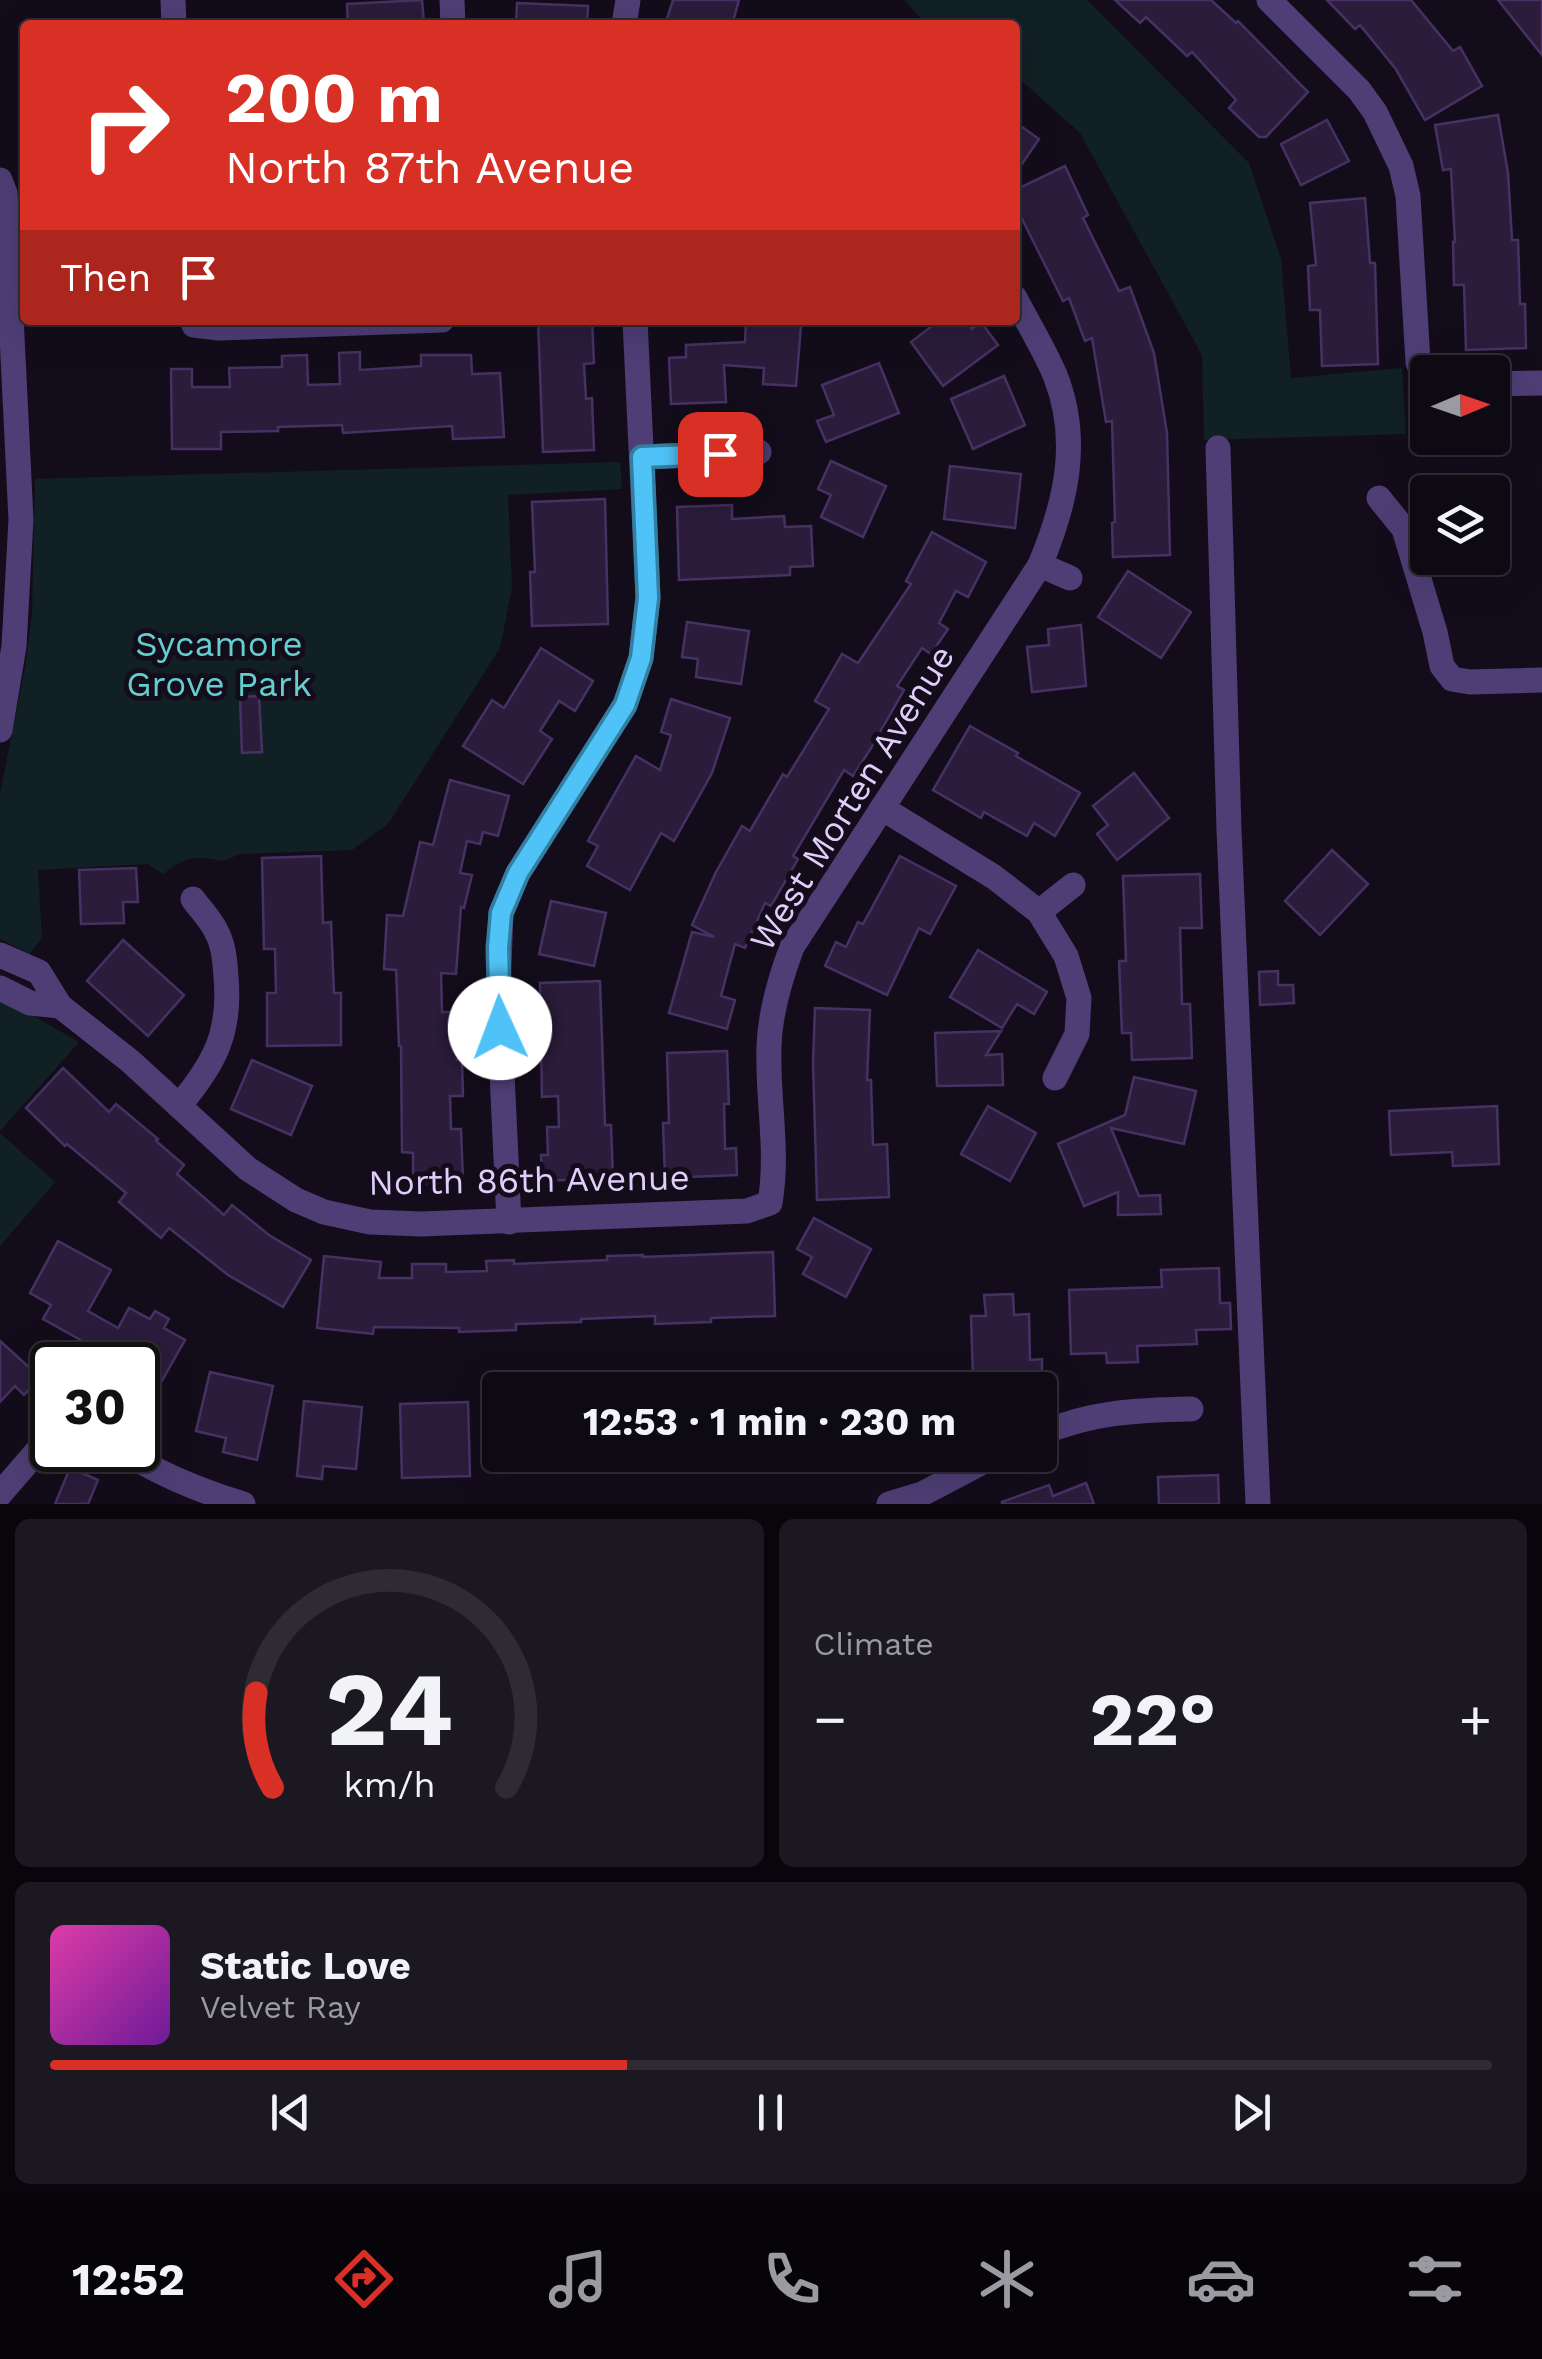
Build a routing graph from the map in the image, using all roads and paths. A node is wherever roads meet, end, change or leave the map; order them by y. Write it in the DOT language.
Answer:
graph roads {
  1 [pos="1270,0"];
  2 [pos="0,180"];
  3 [pos="1020,308"];
  4 [pos="206,325"];
  5 [pos="303,325"];
  6 [pos="635,325"];
  7 [pos="1418,355"];
  8 [pos="1542,383"];
  9 [pos="1510,384"];
  10 [pos="1218,448"];
  11 [pos="759,452"];
  12 [pos="642,457"];
  13 [pos="1379,498"];
  14 [pos="1040,565"];
  15 [pos="1070,578"];
  16 [pos="1542,680"];
  17 [pos="0,730"];
  18 [pos="882,808"];
  19 [pos="1074,885"];
  20 [pos="193,899"];
  21 [pos="1039,912"];
  22 [pos="0,955"];
  23 [pos="0,988"];
  24 [pos="60,1006"];
  25 [pos="1056,1078"];
  26 [pos="178,1106"];
  27 [pos="770,1202"];
  28 [pos="510,1222"];
  29 [pos="1191,1409"];
  30 [pos="1057,1427"];
  31 [pos="30,1459"];
  32 [pos="160,1471"];
  33 [pos="964,1472"];
  34 [pos="0,1494"];
  35 [pos="242,1504"];
  36 [pos="889,1504"];
  37 [pos="1258,1504"];
  1 -- 7 [label="street"];
  2 -- 17 [label="street"];
  3 -- 14 [label="street, West Morten Avenue"];
  4 -- 5 [label="street"];
  6 -- 12 [label="street"];
  8 -- 9 [label="street"];
  10 -- 37 [label="street"];
  11 -- 12 [label="street"];
  12 -- 28 [label="street"];
  13 -- 16 [label="street"];
  14 -- 15 [label="street"];
  14 -- 18 [label="street, West Morten Avenue"];
  18 -- 21 [label="street"];
  18 -- 27 [label="street, West Morten Avenue"];
  19 -- 21 [label="street"];
  20 -- 26 [label="street"];
  21 -- 25 [label="street"];
  22 -- 24 [label="street, North 86th Avenue"];
  23 -- 24 [label="street, North 86th Avenue"];
  24 -- 26 [label="street, North 86th Avenue"];
  26 -- 28 [label="street, North 86th Avenue"];
  27 -- 28 [label="street, North 86th Avenue"];
  29 -- 30 [label="street"];
  31 -- 34 [label="street"];
  32 -- 35 [label="street"];
  33 -- 36 [label="street"];
}
